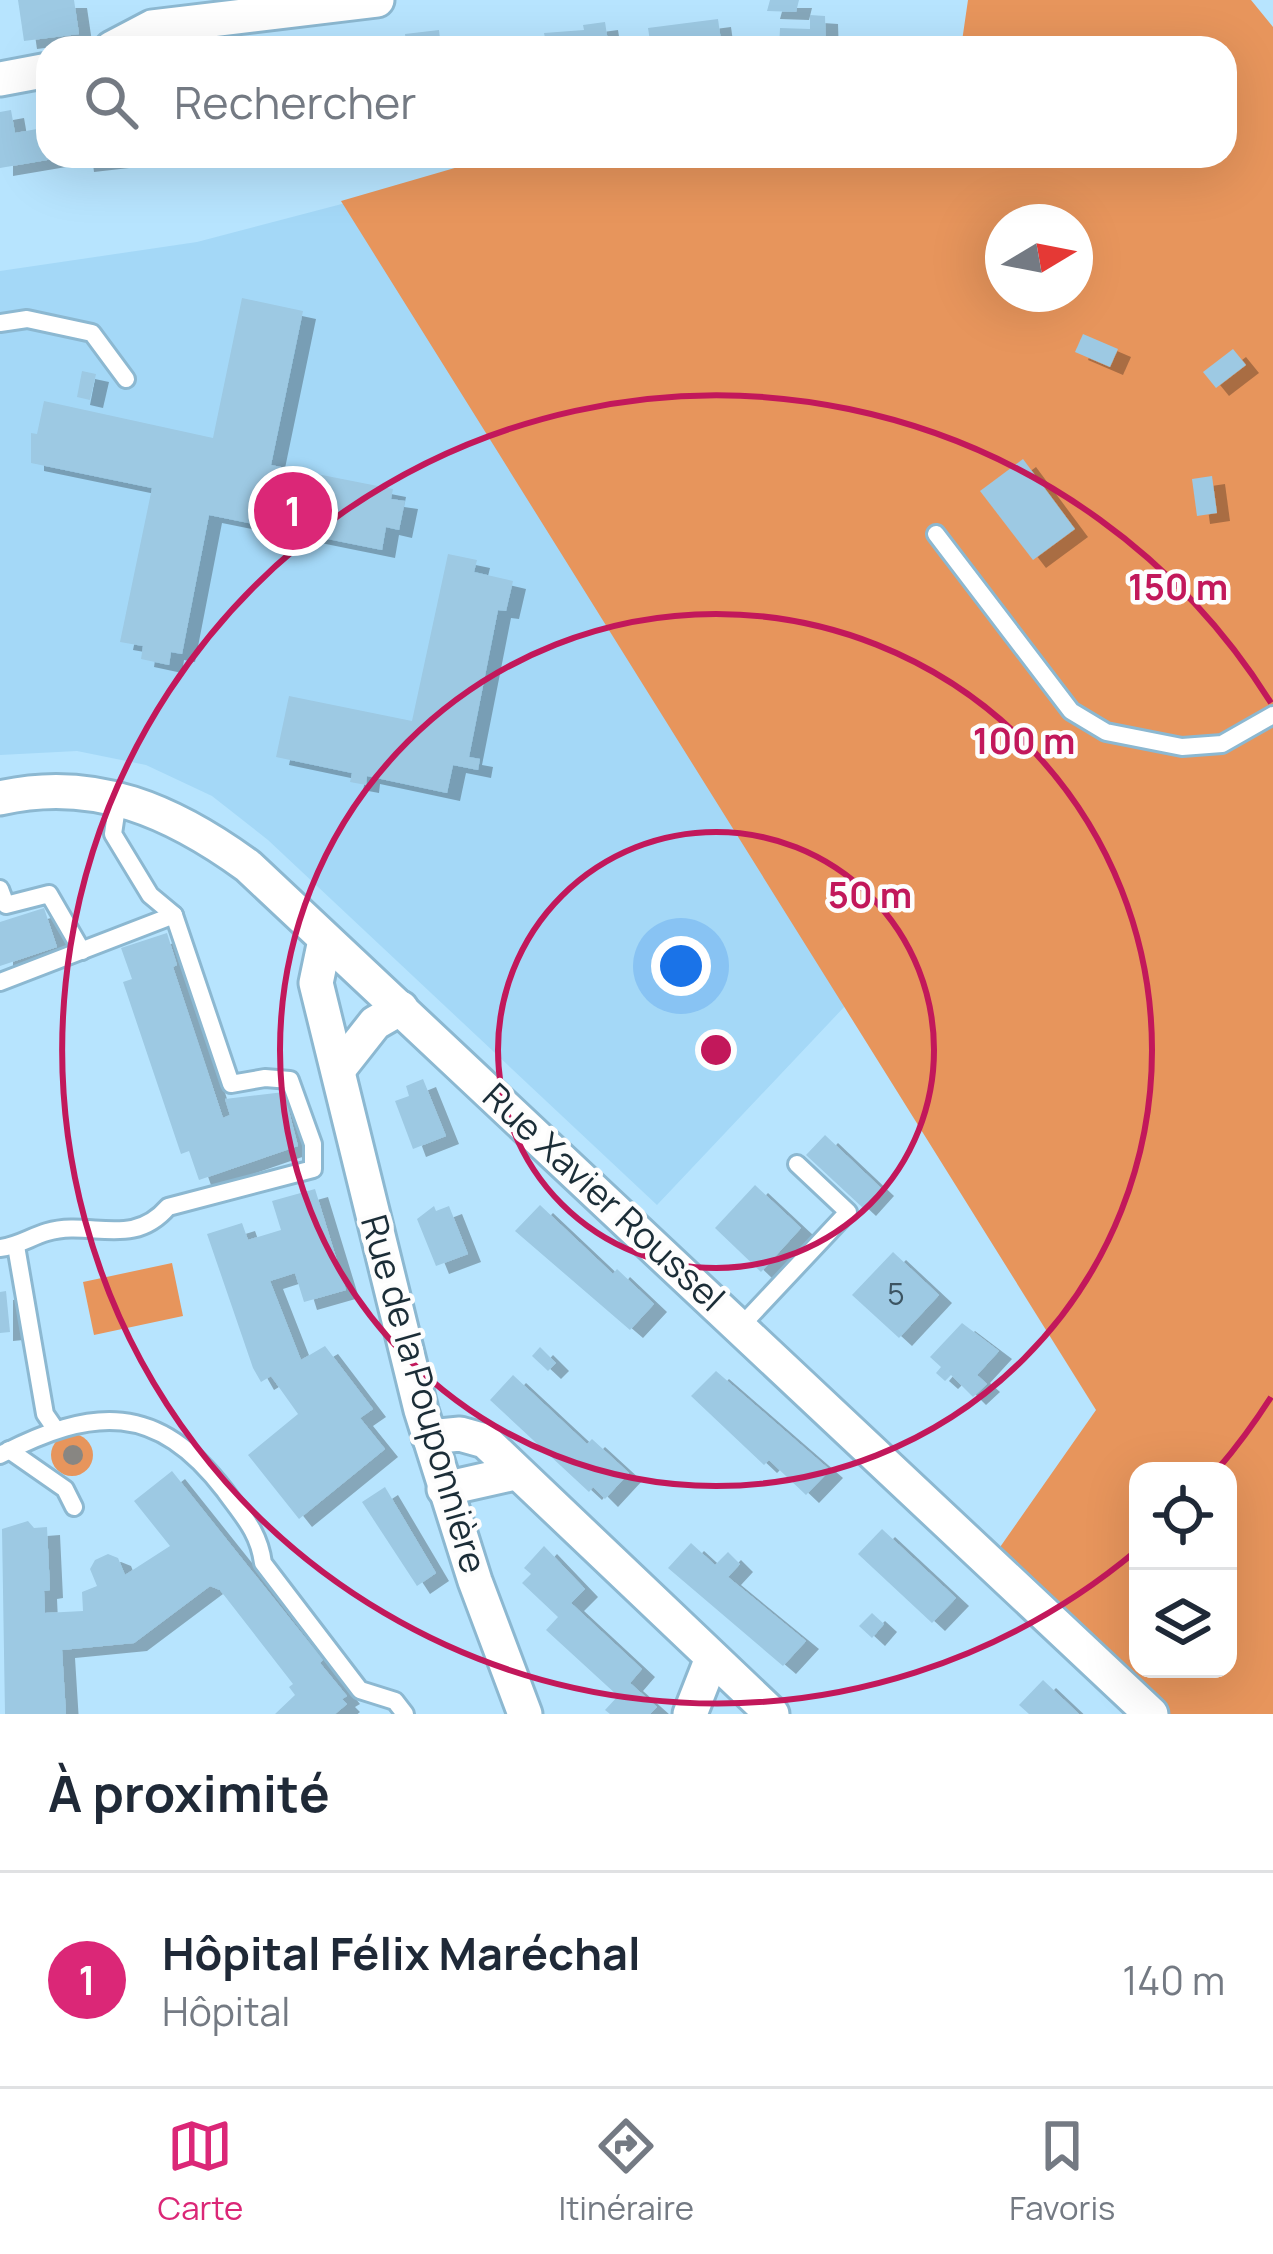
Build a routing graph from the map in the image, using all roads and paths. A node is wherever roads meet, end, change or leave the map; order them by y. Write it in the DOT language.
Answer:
graph roads {
  1 [pos="377,0"];
  2 [pos="134,36"];
  3 [pos="36,72"];
  4 [pos="0,79"];
  5 [pos="0,323"];
  6 [pos="126,380"];
  7 [pos="936,534"];
  8 [pos="1273,715"];
  9 [pos="0,798"];
  10 [pos="118,800"];
  11 [pos="0,889"];
  12 [pos="174,915"];
  13 [pos="325,940"];
  14 [pos="82,951"];
  15 [pos="0,982"];
  16 [pos="401,1008"];
  17 [pos="338,1070"];
  18 [pos="797,1164"];
  19 [pos="8,1247"];
  20 [pos="741,1325"];
  21 [pos="54,1427"];
  22 [pos="429,1437"];
  23 [pos="5,1453"];
  24 [pos="515,1473"];
  25 [pos="444,1489"];
  26 [pos="74,1507"];
  27 [pos="712,1658"];
  28 [pos="405,1714"];
  29 [pos="525,1714"];
  30 [pos="690,1714"];
  31 [pos="772,1714"];
  32 [pos="1151,1714"];
  1 -- 2 [label="street"];
  3 -- 4 [label="street"];
  5 -- 6 [label="lane"];
  7 -- 8 [label="lane"];
  9 -- 10 [label="street, Rue Xavier Roussel"];
  10 -- 12 [label="lane"];
  10 -- 13 [label="street, Rue Xavier Roussel"];
  11 -- 14 [label="lane"];
  12 -- 14 [label="lane"];
  12 -- 19 [label="lane"];
  13 -- 16 [label="street, Rue Xavier Roussel"];
  13 -- 17 [label="street, Rue de la Pouponnière"];
  14 -- 15 [label="lane"];
  16 -- 17 [label="street"];
  16 -- 20 [label="street, Rue Xavier Roussel"];
  17 -- 22 [label="street, Rue de la Pouponnière"];
  18 -- 20 [label="lane"];
  19 -- 21 [label="lane"];
  20 -- 32 [label="street, Rue Xavier Roussel"];
  21 -- 23 [label="lane"];
  21 -- 28 [label="lane"];
  22 -- 24 [label="street"];
  22 -- 25 [label="street, Rue de la Pouponnière"];
  23 -- 26 [label="lane"];
  24 -- 25 [label="street"];
  24 -- 27 [label="street"];
  25 -- 29 [label="street, Rue de la Pouponnière"];
  27 -- 30 [label="street"];
  27 -- 31 [label="street"];
}
